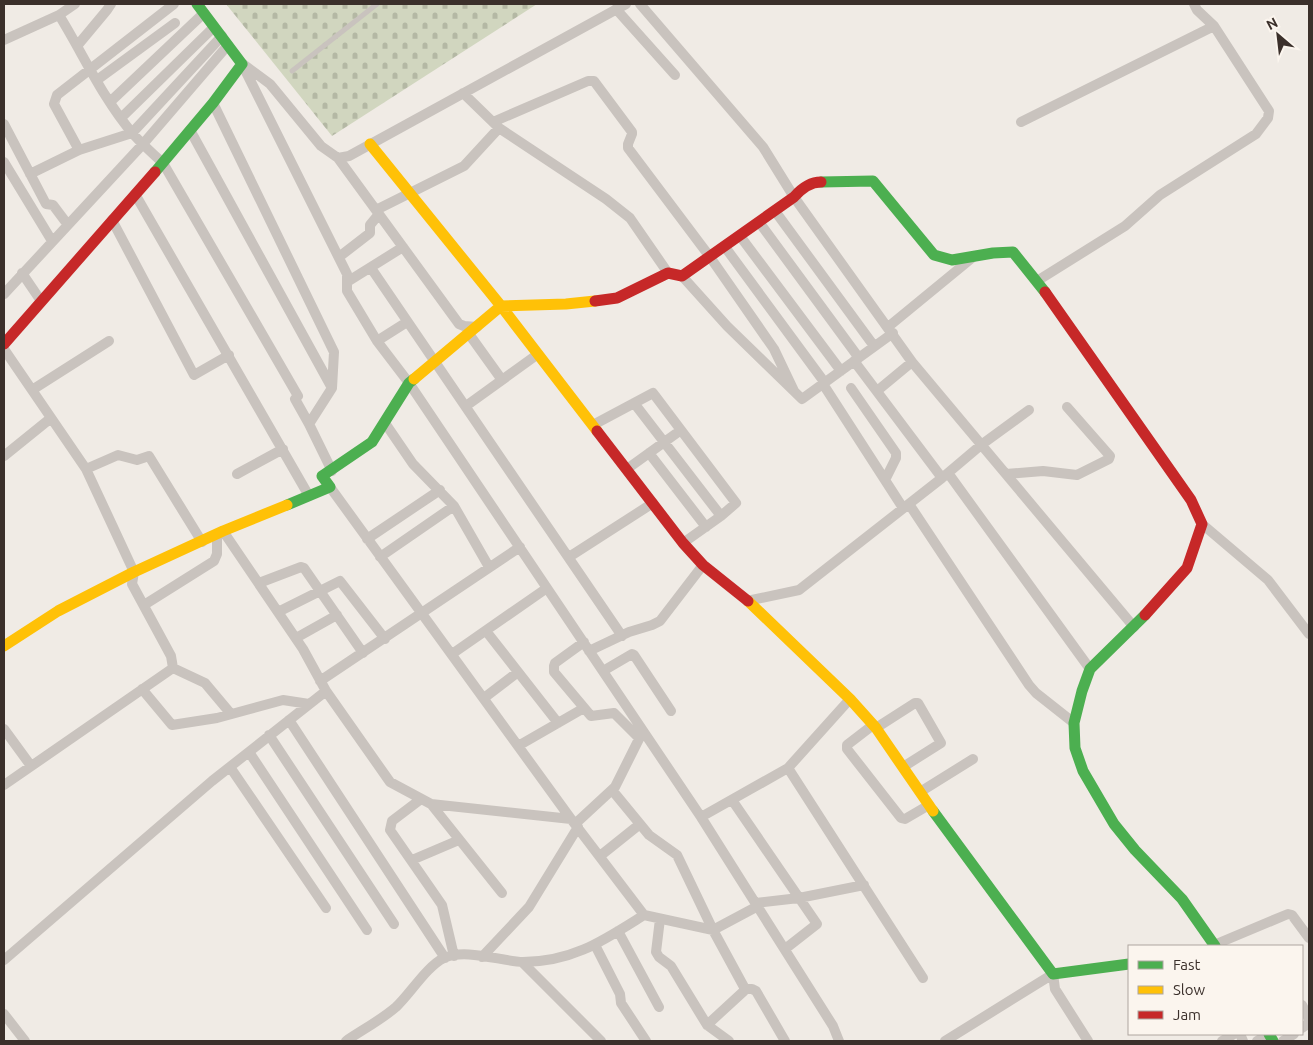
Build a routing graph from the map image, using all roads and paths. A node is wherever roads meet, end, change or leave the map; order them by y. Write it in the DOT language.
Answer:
graph roads {
  1 [pos="75,4"];
  2 [pos="111,4"];
  3 [pos="174,4"];
  4 [pos="197,4"];
  5 [pos="377,4"];
  6 [pos="626,4"];
  7 [pos="640,4"];
  8 [pos="1194,4"];
  9 [pos="616,9"];
  10 [pos="204,13"];
  11 [pos="59,15"];
  12 [pos="175,23"];
  13 [pos="1214,26"];
  14 [pos="221,36"];
  15 [pos="4,40"];
  16 [pos="77,46"];
  17 [pos="242,64"];
  18 [pos="90,69"];
  19 [pos="292,71"];
  20 [pos="676,75"];
  21 [pos="97,80"];
  22 [pos="463,93"];
  23 [pos="110,102"];
  24 [pos="213,104"];
  25 [pos="121,118"];
  26 [pos="1021,122"];
  27 [pos="4,124"];
  28 [pos="496,125"];
  29 [pos="190,130"];
  30 [pos="132,133"];
  31 [pos="143,144"];
  32 [pos="370,144"];
  33 [pos="79,150"];
  34 [pos="338,158"];
  35 [pos="4,162"];
  36 [pos="163,163"];
  37 [pos="30,174"];
  38 [pos="409,192"];
  39 [pos="135,194"];
  40 [pos="794,197"];
  41 [pos="775,211"];
  42 [pos="377,212"];
  43 [pos="112,220"];
  44 [pos="759,222"];
  45 [pos="68,225"];
  46 [pos="740,236"];
  47 [pos="52,241"];
  48 [pos="403,246"];
  49 [pos="725,246"];
  50 [pos="974,256"];
  51 [pos="339,257"];
  52 [pos="710,257"];
  53 [pos="371,268"];
  54 [pos="22,273"];
  55 [pos="668,273"];
  56 [pos="682,276"];
  57 [pos="1037,281"];
  58 [pos="347,282"];
  59 [pos="775,283"];
  60 [pos="4,294"];
  61 [pos="760,295"];
  62 [pos="42,301"];
  63 [pos="501,306"];
  64 [pos="407,322"];
  65 [pos="473,330"];
  66 [pos="890,330"];
  67 [pos="108,341"];
  68 [pos="376,341"];
  69 [pos="4,344"];
  70 [pos="874,346"];
  71 [pos="4,349"];
  72 [pos="538,354"];
  73 [pos="229,355"];
  74 [pos="856,360"];
  75 [pos="435,361"];
  76 [pos="912,362"];
  77 [pos="841,371"];
  78 [pos="502,380"];
  79 [pos="409,383"];
  80 [pos="824,384"];
  81 [pos="332,388"];
  82 [pos="852,388"];
  83 [pos="32,390"];
  84 [pos="794,391"];
  85 [pos="876,391"];
  86 [pos="634,403"];
  87 [pos="466,406"];
  88 [pos="1067,407"];
  89 [pos="1029,410"];
  90 [pos="51,418"];
  91 [pos="385,423"];
  92 [pos="309,424"];
  93 [pos="593,425"];
  94 [pos="681,430"];
  95 [pos="665,442"];
  96 [pos="981,445"];
  97 [pos="283,449"];
  98 [pos="649,453"];
  99 [pos="4,456"];
  100 [pos="86,469"];
  101 [pos="627,469"];
  102 [pos="332,470"];
  103 [pos="237,474"];
  104 [pos="1006,474"];
  105 [pos="945,476"];
  106 [pos="885,480"];
  107 [pos="330,487"];
  108 [pos="440,490"];
  109 [pos="309,496"];
  110 [pos="652,503"];
  111 [pos="454,506"];
  112 [pos="906,506"];
  113 [pos="722,516"];
  114 [pos="1202,524"];
  115 [pos="706,527"];
  116 [pos="220,532"];
  117 [pos="367,539"];
  118 [pos="202,542"];
  119 [pos="684,543"];
  120 [pos="520,547"];
  121 [pos="380,557"];
  122 [pos="569,557"];
  123 [pos="702,565"];
  124 [pos="489,567"];
  125 [pos="134,572"];
  126 [pos="259,583"];
  127 [pos="547,588"];
  128 [pos="320,591"];
  129 [pos="747,601"];
  130 [pos="144,605"];
  131 [pos="278,612"];
  132 [pos="420,613"];
  133 [pos="337,615"];
  134 [pos="1134,626"];
  135 [pos="486,631"];
  136 [pos="1309,634"];
  137 [pos="622,636"];
  138 [pos="296,638"];
  139 [pos="385,638"];
  140 [pos="4,646"];
  141 [pos="587,647"];
  142 [pos="363,653"];
  143 [pos="452,654"];
  144 [pos="173,668"];
  145 [pos="1090,669"];
  146 [pos="603,671"];
  147 [pos="518,672"];
  148 [pos="320,681"];
  149 [pos="142,689"];
  150 [pos="326,691"];
  151 [pos="484,698"];
  152 [pos="850,699"];
  153 [pos="309,704"];
  154 [pos="584,708"];
  155 [pos="671,711"];
  156 [pos="231,714"];
  157 [pos="289,720"];
  158 [pos="558,723"];
  159 [pos="1074,723"];
  160 [pos="874,727"];
  161 [pos="4,729"];
  162 [pos="641,734"];
  163 [pos="269,735"];
  164 [pos="518,746"];
  165 [pos="249,752"];
  166 [pos="973,758"];
  167 [pos="32,766"];
  168 [pos="230,766"];
  169 [pos="903,767"];
  170 [pos="788,768"];
  171 [pos="4,785"];
  172 [pos="612,790"];
  173 [pos="920,792"];
  174 [pos="732,800"];
  175 [pos="426,802"];
  176 [pos="929,805"];
  177 [pos="701,817"];
  178 [pos="574,823"];
  179 [pos="640,824"];
  180 [pos="459,840"];
  181 [pos="600,856"];
  182 [pos="412,860"];
  183 [pos="864,885"];
  184 [pos="502,893"];
  185 [pos="799,898"];
  186 [pos="757,904"];
  187 [pos="326,908"];
  188 [pos="644,915"];
  189 [pos="660,919"];
  190 [pos="394,924"];
  191 [pos="367,930"];
  192 [pos="712,930"];
  193 [pos="618,931"];
  194 [pos="1309,938"];
  195 [pos="1214,945"];
  196 [pos="1217,945"];
  197 [pos="595,946"];
  198 [pos="785,949"];
  199 [pos="450,957"];
  200 [pos="482,957"];
  201 [pos="4,960"];
  202 [pos="522,962"];
  203 [pos="1128,964"];
  204 [pos="1053,974"];
  205 [pos="923,978"];
  206 [pos="744,989"];
  207 [pos="659,1007"];
  208 [pos="1303,1007"];
  209 [pos="4,1014"];
  210 [pos="1309,1021"];
  211 [pos="707,1025"];
  212 [pos="1267,1035"];
  213 [pos="25,1041"];
  214 [pos="346,1041"];
  215 [pos="601,1041"];
  216 [pos="646,1041"];
  217 [pos="728,1041"];
  218 [pos="785,1041"];
  219 [pos="839,1041"];
  220 [pos="945,1041"];
  221 [pos="1088,1041"];
  222 [pos="1256,1041"];
  1 -- 11 [label="street"];
  2 -- 16 [label="street"];
  3 -- 18 [label="street"];
  4 -- 10 [label="street"];
  5 -- 19 [label="lane"];
  6 -- 9 [label="street"];
  7 -- 40 [label="street"];
  8 -- 13 [label="street"];
  9 -- 20 [label="street"];
  9 -- 22 [label="street"];
  10 -- 14 [label="street"];
  10 -- 23 [label="street"];
  11 -- 15 [label="street"];
  11 -- 16 [label="street"];
  12 -- 21 [label="street"];
  13 -- 26 [label="street"];
  13 -- 57 [label="street"];
  14 -- 17 [label="street"];
  14 -- 25 [label="street"];
  14 -- 30 [label="street"];
  14 -- 31 [label="street"];
  16 -- 18 [label="street"];
  17 -- 24 [label="street"];
  17 -- 34 [label="street"];
  17 -- 51 [label="street"];
  18 -- 21 [label="street"];
  18 -- 33 [label="street"];
  21 -- 23 [label="street"];
  22 -- 28 [label="street"];
  22 -- 32 [label="street"];
  23 -- 25 [label="street"];
  24 -- 29 [label="street"];
  24 -- 81 [label="street"];
  25 -- 30 [label="street"];
  27 -- 37 [label="street"];
  28 -- 38 [label="street"];
  28 -- 52 [label="street"];
  28 -- 55 [label="street"];
  29 -- 36 [label="street"];
  29 -- 81 [label="street"];
  30 -- 31 [label="street"];
  30 -- 33 [label="street"];
  31 -- 36 [label="street"];
  31 -- 45 [label="street"];
  32 -- 34 [label="street"];
  32 -- 38 [label="street"];
  33 -- 37 [label="street"];
  34 -- 42 [label="street"];
  35 -- 47 [label="street"];
  36 -- 39 [label="street"];
  36 -- 92 [label="street"];
  37 -- 45 [label="street"];
  38 -- 42 [label="street"];
  38 -- 63 [label="street"];
  39 -- 43 [label="street"];
  39 -- 73 [label="street"];
  40 -- 41 [label="street"];
  40 -- 50 [label="street"];
  40 -- 66 [label="street"];
  41 -- 44 [label="street"];
  41 -- 70 [label="street"];
  42 -- 48 [label="street"];
  42 -- 51 [label="street"];
  43 -- 62 [label="street"];
  43 -- 73 [label="street"];
  44 -- 46 [label="street"];
  44 -- 74 [label="street"];
  45 -- 47 [label="street"];
  46 -- 49 [label="street"];
  46 -- 59 [label="street"];
  47 -- 54 [label="street"];
  48 -- 53 [label="street"];
  48 -- 65 [label="street"];
  49 -- 52 [label="street"];
  49 -- 61 [label="street"];
  50 -- 57 [label="street"];
  50 -- 66 [label="street"];
  51 -- 58 [label="street"];
  52 -- 56 [label="street"];
  52 -- 84 [label="street"];
  53 -- 58 [label="street"];
  53 -- 64 [label="street"];
  54 -- 60 [label="street"];
  54 -- 62 [label="street"];
  55 -- 56 [label="street"];
  55 -- 63 [label="street"];
  56 -- 84 [label="street"];
  57 -- 114 [label="street"];
  58 -- 68 [label="street"];
  59 -- 61 [label="street"];
  59 -- 77 [label="street"];
  61 -- 80 [label="street"];
  62 -- 69 [label="street"];
  63 -- 65 [label="street"];
  63 -- 72 [label="street"];
  64 -- 68 [label="street"];
  64 -- 75 [label="street"];
  65 -- 75 [label="street"];
  65 -- 78 [label="street"];
  66 -- 70 [label="street"];
  66 -- 76 [label="street"];
  67 -- 83 [label="street"];
  68 -- 79 [label="street"];
  70 -- 74 [label="street"];
  71 -- 83 [label="street"];
  72 -- 78 [label="street"];
  72 -- 93 [label="street"];
  73 -- 97 [label="street"];
  74 -- 77 [label="street"];
  74 -- 85 [label="street"];
  75 -- 79 [label="street"];
  75 -- 87 [label="street"];
  76 -- 85 [label="street"];
  76 -- 96 [label="street"];
  77 -- 80 [label="street"];
  78 -- 87 [label="street"];
  79 -- 91 [label="street"];
  79 -- 120 [label="street"];
  80 -- 84 [label="street"];
  80 -- 106 [label="street"];
  81 -- 92 [label="street"];
  82 -- 106 [label="street"];
  83 -- 90 [label="street"];
  85 -- 105 [label="street"];
  86 -- 93 [label="street"];
  86 -- 94 [label="street"];
  86 -- 95 [label="street"];
  87 -- 122 [label="street"];
  88 -- 104 [label="street"];
  89 -- 96 [label="street"];
  90 -- 99 [label="street"];
  90 -- 100 [label="street"];
  91 -- 102 [label="street"];
  91 -- 108 [label="street"];
  92 -- 102 [label="street"];
  93 -- 101 [label="street"];
  94 -- 95 [label="street"];
  94 -- 113 [label="street"];
  95 -- 98 [label="street"];
  95 -- 113 [label="street"];
  96 -- 104 [label="street"];
  96 -- 105 [label="street"];
  97 -- 103 [label="street"];
  97 -- 109 [label="street"];
  98 -- 101 [label="street"];
  98 -- 115 [label="street"];
  100 -- 118 [label="street"];
  100 -- 125 [label="street"];
  101 -- 110 [label="street"];
  102 -- 107 [label="street"];
  104 -- 134 [label="street"];
  105 -- 112 [label="street"];
  105 -- 145 [label="street"];
  106 -- 112 [label="street"];
  107 -- 109 [label="street"];
  107 -- 117 [label="street"];
  108 -- 111 [label="street"];
  108 -- 117 [label="street"];
  109 -- 116 [label="street"];
  110 -- 119 [label="street"];
  110 -- 122 [label="street"];
  111 -- 121 [label="street"];
  111 -- 124 [label="street"];
  112 -- 129 [label="street"];
  112 -- 159 [label="street"];
  113 -- 115 [label="street"];
  114 -- 134 [label="street"];
  114 -- 136 [label="street"];
  115 -- 119 [label="street"];
  116 -- 118 [label="street"];
  116 -- 126 [label="street"];
  116 -- 130 [label="street"];
  117 -- 121 [label="street"];
  118 -- 125 [label="street"];
  119 -- 123 [label="street"];
  120 -- 124 [label="street"];
  120 -- 127 [label="street"];
  121 -- 132 [label="street"];
  122 -- 137 [label="street"];
  123 -- 129 [label="street"];
  123 -- 137 [label="street"];
  124 -- 132 [label="street"];
  125 -- 130 [label="street"];
  125 -- 140 [label="street"];
  126 -- 128 [label="street"];
  126 -- 131 [label="street"];
  127 -- 135 [label="street"];
  127 -- 141 [label="street"];
  128 -- 131 [label="street"];
  128 -- 133 [label="street"];
  128 -- 139 [label="street"];
  129 -- 152 [label="street"];
  130 -- 144 [label="street"];
  131 -- 138 [label="street"];
  132 -- 139 [label="street"];
  132 -- 143 [label="street"];
  133 -- 138 [label="street"];
  133 -- 142 [label="street"];
  134 -- 145 [label="street"];
  135 -- 143 [label="street"];
  135 -- 147 [label="street"];
  137 -- 141 [label="street"];
  138 -- 148 [label="street"];
  139 -- 142 [label="street"];
  141 -- 146 [label="street"];
  141 -- 154 [label="street"];
  142 -- 148 [label="street"];
  143 -- 151 [label="street"];
  144 -- 149 [label="street"];
  144 -- 156 [label="street"];
  145 -- 159 [label="street"];
  146 -- 155 [label="street"];
  146 -- 162 [label="street"];
  147 -- 151 [label="street"];
  147 -- 158 [label="street"];
  148 -- 150 [label="street"];
  149 -- 156 [label="street"];
  149 -- 167 [label="street"];
  150 -- 153 [label="street"];
  150 -- 175 [label="street"];
  151 -- 164 [label="street"];
  152 -- 160 [label="street"];
  152 -- 170 [label="street"];
  153 -- 156 [label="street"];
  153 -- 157 [label="street"];
  154 -- 158 [label="street"];
  154 -- 162 [label="street"];
  157 -- 163 [label="street"];
  157 -- 199 [label="street"];
  158 -- 164 [label="street"];
  159 -- 195 [label="street"];
  160 -- 169 [label="street"];
  160 -- 169 [label="street"];
  160 -- 176 [label="street"];
  161 -- 167 [label="street"];
  162 -- 172 [label="street"];
  162 -- 177 [label="street"];
  163 -- 165 [label="street"];
  163 -- 190 [label="street"];
  164 -- 178 [label="street"];
  165 -- 168 [label="street"];
  165 -- 191 [label="street"];
  166 -- 173 [label="street"];
  167 -- 171 [label="street"];
  168 -- 187 [label="street"];
  168 -- 201 [label="street"];
  169 -- 173 [label="street"];
  170 -- 174 [label="street"];
  170 -- 183 [label="street"];
  172 -- 178 [label="street"];
  172 -- 179 [label="street"];
  173 -- 176 [label="street"];
  174 -- 177 [label="street"];
  174 -- 185 [label="street"];
  175 -- 178 [label="street"];
  175 -- 180 [label="street"];
  175 -- 182 [label="street"];
  176 -- 204 [label="street"];
  177 -- 186 [label="street"];
  178 -- 181 [label="street"];
  178 -- 200 [label="street"];
  179 -- 181 [label="street"];
  179 -- 192 [label="street"];
  180 -- 182 [label="street"];
  180 -- 184 [label="street"];
  181 -- 188 [label="street"];
  182 -- 199 [label="street"];
  183 -- 185 [label="street"];
  183 -- 205 [label="street"];
  185 -- 186 [label="street"];
  185 -- 198 [label="street"];
  186 -- 192 [label="street"];
  186 -- 198 [label="street"];
  188 -- 189 [label="street"];
  188 -- 193 [label="street"];
  189 -- 192 [label="street"];
  189 -- 211 [label="street"];
  192 -- 206 [label="street"];
  193 -- 197 [label="street"];
  193 -- 207 [label="street"];
  194 -- 196 [label="street"];
  197 -- 202 [label="street"];
  197 -- 216 [label="street"];
  198 -- 219 [label="street"];
  199 -- 200 [label="street"];
  199 -- 214 [label="street"];
  200 -- 202 [label="street"];
  202 -- 215 [label="street"];
  203 -- 204 [label="street"];
  204 -- 220 [label="street"];
  204 -- 221 [label="street"];
  206 -- 211 [label="street"];
  206 -- 218 [label="street"];
  208 -- 210 [label="street"];
  209 -- 213 [label="street"];
  211 -- 217 [label="street"];
  212 -- 222 [label="street"];
}
